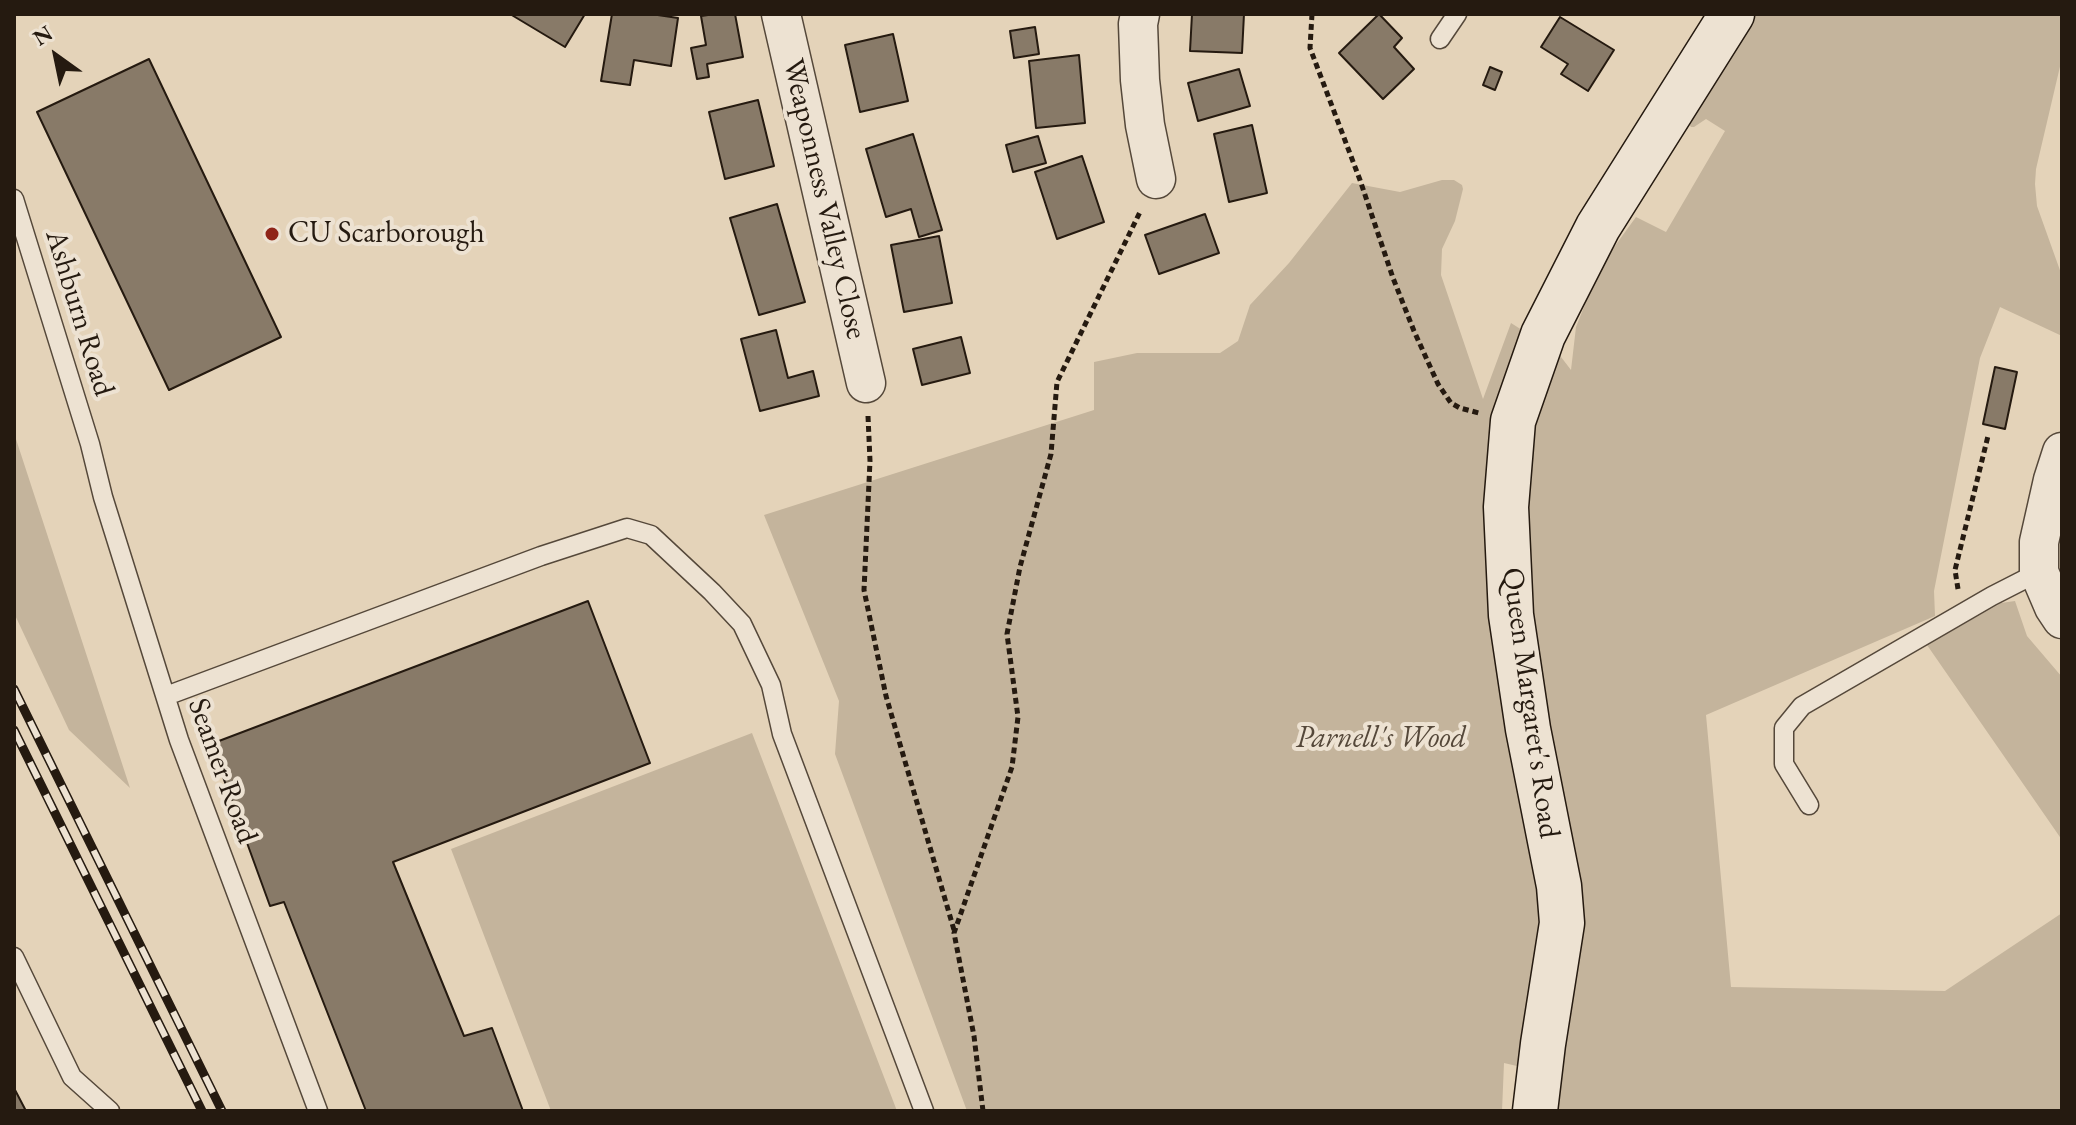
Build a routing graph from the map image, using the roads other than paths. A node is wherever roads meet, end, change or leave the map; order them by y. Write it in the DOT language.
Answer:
graph roads {
  1 [pos="781,14"];
  2 [pos="1140,14"];
  3 [pos="1457,14"];
  4 [pos="1732,14"];
  5 [pos="1440,39"];
  6 [pos="1156,179"];
  7 [pos="14,199"];
  8 [pos="866,383"];
  9 [pos="90,444"];
  10 [pos="2062,452"];
  11 [pos="2039,572"];
  12 [pos="2062,619"];
  13 [pos="166,696"];
  14 [pos="1809,805"];
  15 [pos="14,957"];
  16 [pos="110,1111"];
  17 [pos="318,1111"];
  18 [pos="924,1111"];
  19 [pos="1535,1111"];
  1 -- 8 [label="street, Weaponness Valley Close"];
  2 -- 6 [label="street"];
  3 -- 5 [label="lane"];
  4 -- 19 [label="main road, Queen Margaret's Road"];
  7 -- 9 [label="lane, Ashburn Road"];
  9 -- 13 [label="lane, Seamer Road"];
  10 -- 11 [label="street"];
  11 -- 12 [label="street"];
  11 -- 14 [label="lane"];
  13 -- 17 [label="lane, Seamer Road"];
  13 -- 18 [label="lane"];
  15 -- 16 [label="lane"];
}
